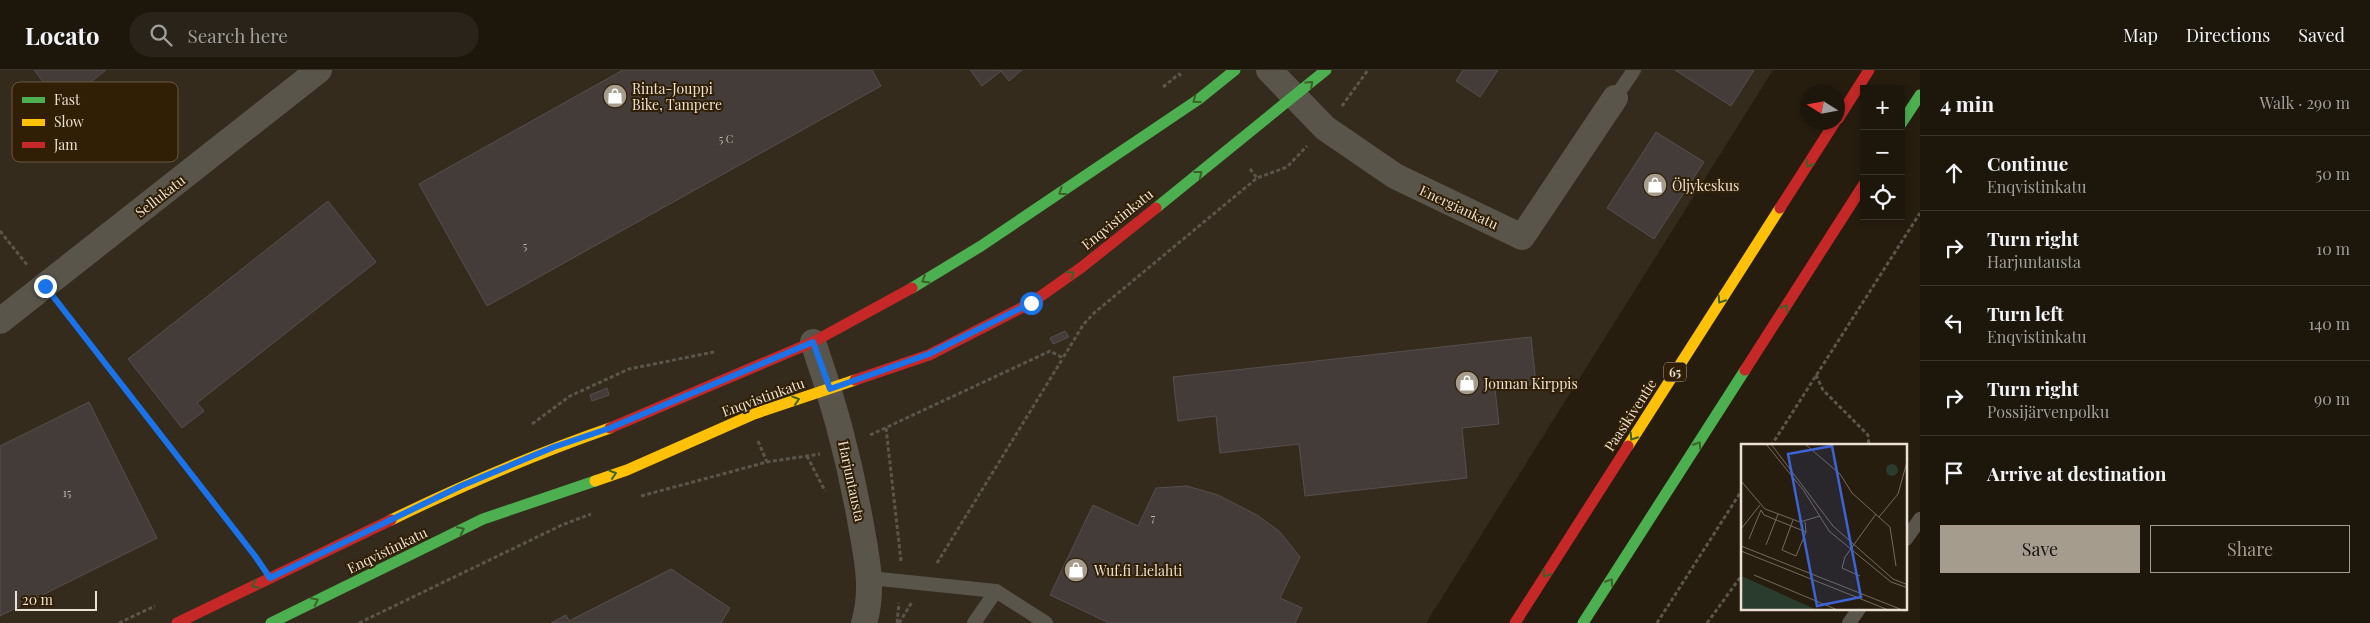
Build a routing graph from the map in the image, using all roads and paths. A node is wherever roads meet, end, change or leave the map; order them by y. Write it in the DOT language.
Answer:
graph roads {
  1 [pos="319,70"];
  2 [pos="1234,70"];
  3 [pos="1269,70"];
  4 [pos="1326,70"];
  5 [pos="1634,70"];
  6 [pos="1869,70"];
  7 [pos="1180,74"];
  8 [pos="1160,90"];
  9 [pos="1920,95"];
  10 [pos="1294,98"];
  11 [pos="1615,98"];
  12 [pos="1845,107"];
  13 [pos="1905,118"];
  14 [pos="1830,130"];
  15 [pos="1860,190"];
  16 [pos="1920,213"];
  17 [pos="0,231"];
  18 [pos="45,286"];
  19 [pos="0,321"];
  20 [pos="813,342"];
  21 [pos="720,350"];
  22 [pos="1063,358"];
  23 [pos="1816,375"];
  24 [pos="830,389"];
  25 [pos="529,426"];
  26 [pos="886,428"];
  27 [pos="1772,444"];
  28 [pos="1869,444"];
  29 [pos="1741,492"];
  30 [pos="1920,519"];
  31 [pos="1908,536"];
  32 [pos="264,552"];
  33 [pos="255,556"];
  34 [pos="247,560"];
  35 [pos="1741,576"];
  36 [pos="270,578"];
  37 [pos="870,578"];
  38 [pos="900,582"];
  39 [pos="924,584"];
  40 [pos="996,592"];
  41 [pos="162,602"];
  42 [pos="1857,610"];
  43 [pos="119,623"];
  44 [pos="177,623"];
  45 [pos="271,623"];
  46 [pos="864,623"];
  47 [pos="898,623"];
  48 [pos="974,623"];
  49 [pos="1046,623"];
  50 [pos="1515,623"];
  51 [pos="1584,623"];
  52 [pos="1657,623"];
  53 [pos="1707,623"];
  54 [pos="1849,623"];
  1 -- 18 [label="street, Sellukatu"];
  2 -- 20 [label="main road, Enqvistinkatu, one-way"];
  3 -- 10 [label="street, Energiankatu"];
  10 -- 4 [label="main road, Enqvistinkatu, one-way"];
  5 -- 11 [label="lane"];
  6 -- 12 [label="main road"];
  7 -- 8 [label="path"];
  9 -- 13 [label="main road"];
  10 -- 11 [label="street, Energiankatu"];
  24 -- 10 [label="main road, Enqvistinkatu, one-way"];
  14 -- 50 [label="main road, Paasikiventie / 65, one-way"];
  51 -- 15 [label="main road, one-way"];
  16 -- 23 [label="path"];
  17 -- 18 [label="path"];
  18 -- 19 [label="street, Sellukatu"];
  18 -- 33 [label="path"];
  20 -- 24 [label="street, Harjuntausta"];
  20 -- 36 [label="main road, Enqvistinkatu"];
  21 -- 25 [label="path"];
  22 -- 39 [label="path"];
  23 -- 27 [label="path"];
  23 -- 28 [label="path"];
  24 -- 37 [label="street, Harjuntausta"];
  45 -- 24 [label="main road, Enqvistinkatu, one-way"];
  26 -- 38 [label="path"];
  29 -- 52 [label="path"];
  30 -- 31 [label="lane"];
  32 -- 33 [label="path"];
  33 -- 34 [label="path"];
  33 -- 36 [label="path"];
  35 -- 53 [label="path"];
  36 -- 44 [label="main road, Enqvistinkatu, one-way"];
  37 -- 38 [label="lane"];
  37 -- 46 [label="street, Harjuntausta"];
  38 -- 39 [label="lane"];
  38 -- 47 [label="path"];
  39 -- 40 [label="lane"];
  39 -- 47 [label="path"];
  40 -- 48 [label="lane"];
  40 -- 49 [label="lane"];
  41 -- 43 [label="path"];
  42 -- 54 [label="lane"];
}
